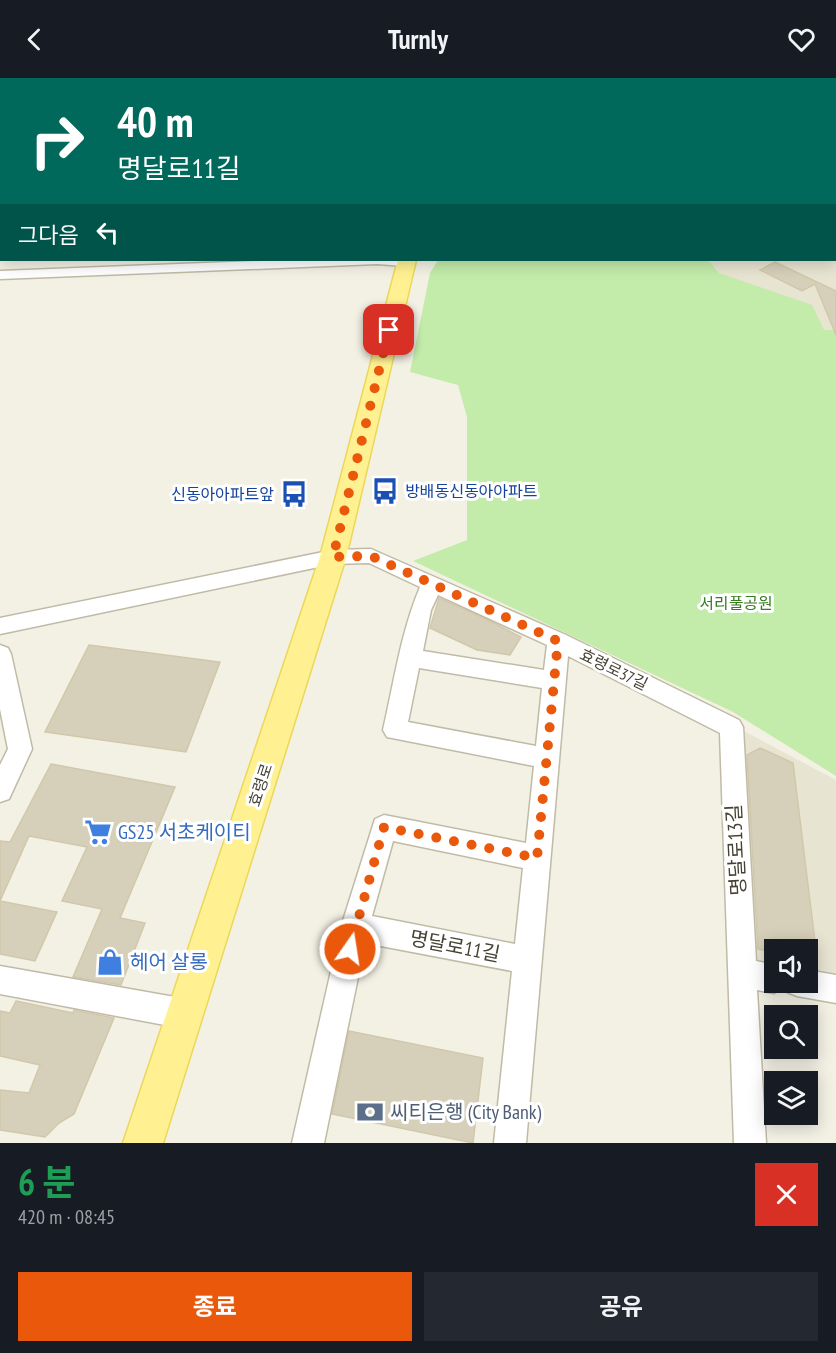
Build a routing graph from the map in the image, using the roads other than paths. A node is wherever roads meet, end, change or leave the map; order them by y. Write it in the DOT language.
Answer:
graph roads {
  1 [pos="320,261"];
  2 [pos="406,261"];
  3 [pos="205,263"];
  4 [pos="0,274"];
  5 [pos="333,557"];
  6 [pos="432,584"];
  7 [pos="0,626"];
  8 [pos="558,641"];
  9 [pos="0,654"];
  10 [pos="410,658"];
  11 [pos="554,681"];
  12 [pos="731,727"];
  13 [pos="546,758"];
  14 [pos="0,791"];
  15 [pos="537,858"];
  16 [pos="355,927"];
  17 [pos="528,960"];
  18 [pos="742,973"];
  19 [pos="764,977"];
  20 [pos="0,980"];
  21 [pos="818,986"];
  22 [pos="836,989"];
  23 [pos="186,1014"];
  24 [pos="143,1143"];
  25 [pos="308,1143"];
  26 [pos="510,1143"];
  27 [pos="750,1143"];
  1 -- 3 [label="street"];
  2 -- 5 [label="main road, 효령로"];
  3 -- 4 [label="street"];
  5 -- 6 [label="street, 효령로37길"];
  5 -- 7 [label="street"];
  5 -- 23 [label="main road, 효령로"];
  6 -- 8 [label="street, 효령로37길"];
  6 -- 10 [label="street"];
  8 -- 11 [label="street"];
  8 -- 12 [label="street, 효령로37길"];
  9 -- 14 [label="street"];
  10 -- 11 [label="street"];
  10 -- 13 [label="street"];
  11 -- 13 [label="street"];
  12 -- 18 [label="street, 명달로13길"];
  13 -- 15 [label="street"];
  15 -- 16 [label="street"];
  15 -- 17 [label="street"];
  16 -- 17 [label="street, 명달로11길"];
  16 -- 25 [label="street"];
  17 -- 26 [label="street"];
  18 -- 19 [label="street"];
  18 -- 27 [label="street, 명달로13길"];
  20 -- 23 [label="street"];
  21 -- 22 [label="street"];
  23 -- 24 [label="main road, 효령로"];
}
